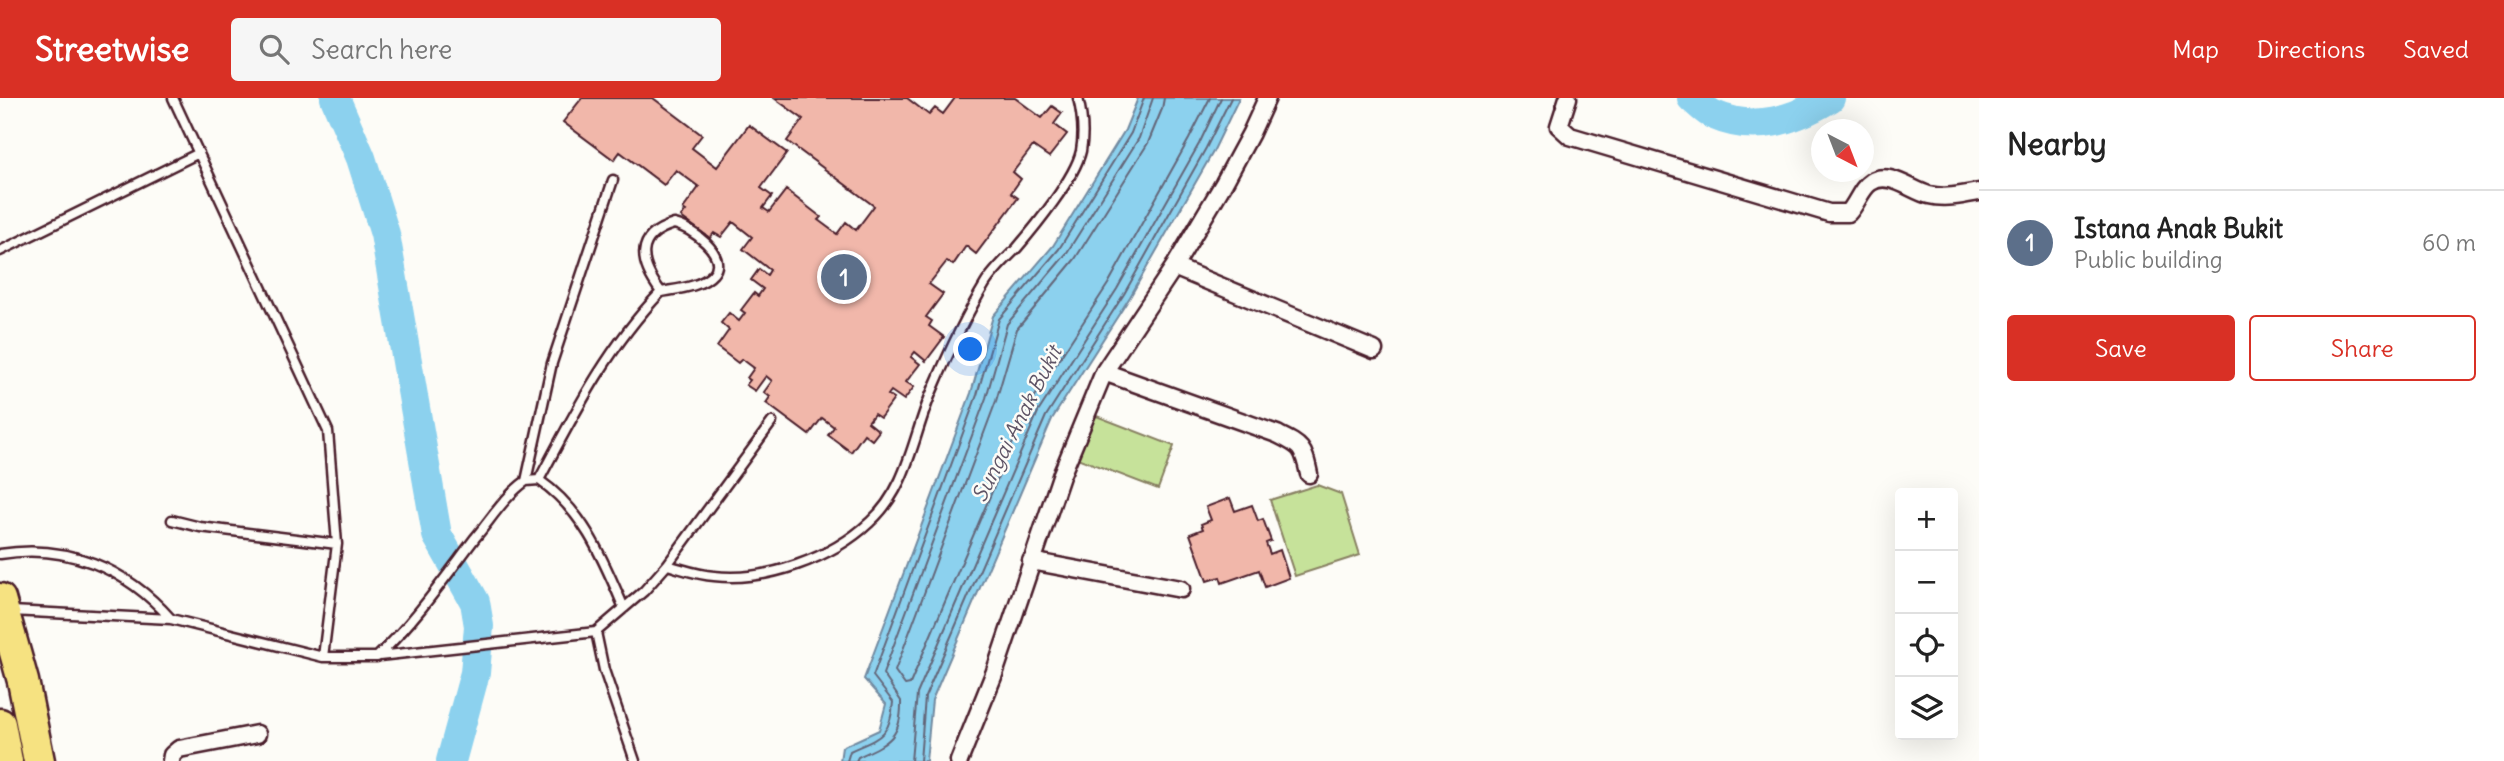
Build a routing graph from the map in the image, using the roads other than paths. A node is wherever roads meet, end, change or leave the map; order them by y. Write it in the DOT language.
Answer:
graph roads {
  1 [pos="173,98"];
  2 [pos="1078,98"];
  3 [pos="1267,98"];
  4 [pos="1568,98"];
  5 [pos="199,153"];
  6 [pos="613,180"];
  7 [pos="1979,192"];
  8 [pos="0,251"];
  9 [pos="1174,267"];
  10 [pos="661,292"];
  11 [pos="1374,350"];
  12 [pos="1104,372"];
  13 [pos="772,422"];
  14 [pos="1309,474"];
  15 [pos="539,480"];
  16 [pos="526,481"];
  17 [pos="172,520"];
  18 [pos="337,544"];
  19 [pos="0,554"];
  20 [pos="1031,561"];
  21 [pos="667,565"];
  22 [pos="1181,589"];
  23 [pos="2,605"];
  24 [pos="624,608"];
  25 [pos="171,619"];
  26 [pos="596,632"];
  27 [pos="323,657"];
  28 [pos="377,657"];
  29 [pos="0,724"];
  30 [pos="257,734"];
  31 [pos="7,761"];
  32 [pos="39,761"];
  33 [pos="171,761"];
  34 [pos="635,761"];
  35 [pos="959,761"];
  1 -- 5 [label="lane"];
  2 -- 21 [label="lane"];
  3 -- 9 [label="street"];
  4 -- 7 [label="street"];
  5 -- 8 [label="lane"];
  5 -- 18 [label="lane"];
  6 -- 16 [label="lane"];
  9 -- 11 [label="street"];
  9 -- 12 [label="street"];
  10 -- 10 [label="lane"];
  10 -- 15 [label="lane"];
  12 -- 14 [label="street"];
  12 -- 20 [label="street"];
  13 -- 21 [label="lane"];
  15 -- 16 [label="lane"];
  15 -- 24 [label="lane"];
  16 -- 28 [label="lane"];
  17 -- 18 [label="lane"];
  18 -- 27 [label="lane"];
  19 -- 25 [label="lane"];
  20 -- 22 [label="street"];
  20 -- 35 [label="street"];
  21 -- 24 [label="lane"];
  23 -- 25 [label="lane"];
  23 -- 32 [label="highway"];
  24 -- 26 [label="lane"];
  25 -- 27 [label="lane"];
  26 -- 28 [label="lane"];
  26 -- 34 [label="lane"];
  27 -- 28 [label="lane"];
  29 -- 31 [label="highway"];
  30 -- 33 [label="street"];
}
